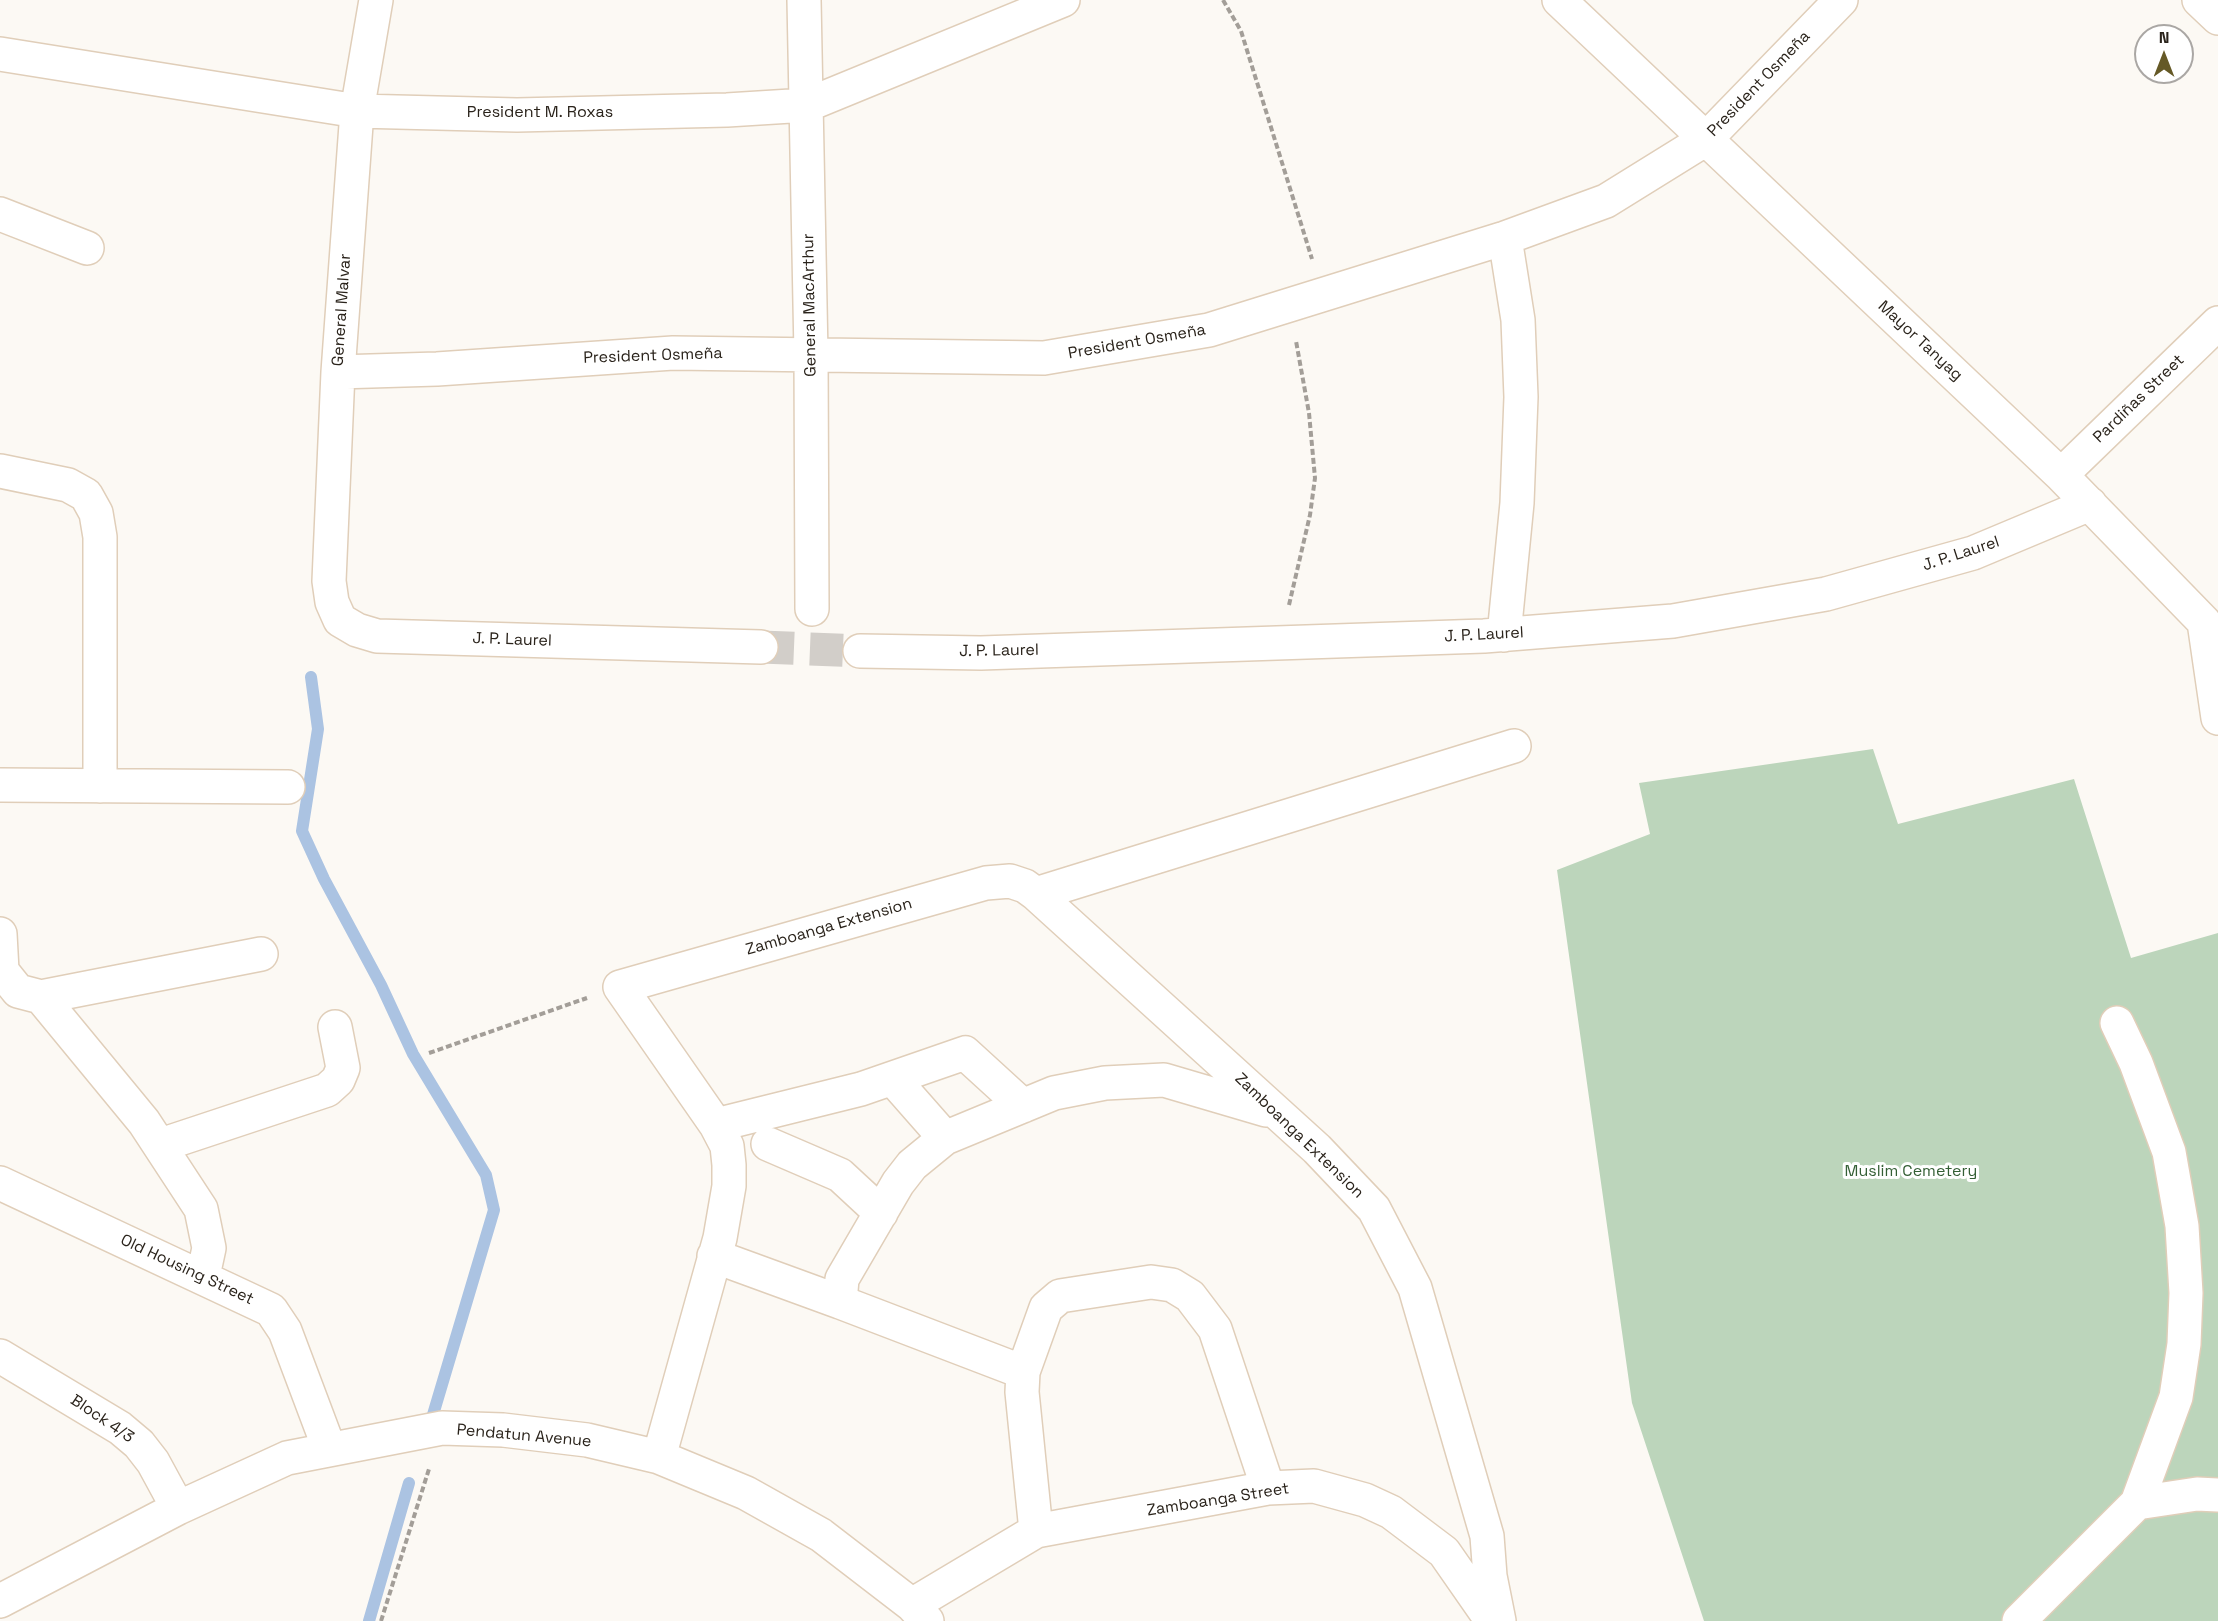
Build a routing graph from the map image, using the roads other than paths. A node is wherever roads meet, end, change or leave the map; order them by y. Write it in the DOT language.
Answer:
graph roads {
  1 [pos="376,0"];
  2 [pos="804,0"];
  3 [pos="1063,0"];
  4 [pos="1559,0"];
  5 [pos="1841,0"];
  6 [pos="0,54"];
  7 [pos="807,105"];
  8 [pos="357,111"];
  9 [pos="1706,139"];
  10 [pos="0,214"];
  11 [pos="1505,238"];
  12 [pos="87,248"];
  13 [pos="2218,323"];
  14 [pos="811,354"];
  15 [pos="338,372"];
  16 [pos="0,471"];
  17 [pos="2061,475"];
  18 [pos="2090,504"];
  19 [pos="812,609"];
  20 [pos="2211,616"];
  21 [pos="340,620"];
  22 [pos="1504,635"];
  23 [pos="760,647"];
  24 [pos="861,651"];
  25 [pos="2218,718"];
  26 [pos="1514,746"];
  27 [pos="0,785"];
  28 [pos="100,786"];
  29 [pos="288,787"];
  30 [pos="1036,894"];
  31 [pos="0,934"];
  32 [pos="261,954"];
  33 [pos="41,997"];
  34 [pos="2117,1023"];
  35 [pos="335,1027"];
  36 [pos="894,1080"];
  37 [pos="1023,1106"];
  38 [pos="1279,1114"];
  39 [pos="716,1125"];
  40 [pos="945,1138"];
  41 [pos="768,1144"];
  42 [pos="161,1145"];
  43 [pos="0,1183"];
  44 [pos="881,1212"];
  45 [pos="714,1257"];
  46 [pos="203,1276"];
  47 [pos="840,1302"];
  48 [pos="0,1356"];
  49 [pos="1023,1372"];
  50 [pos="329,1448"];
  51 [pos="659,1457"];
  52 [pos="1268,1488"];
  53 [pos="2218,1496"];
  54 [pos="2137,1503"];
  55 [pos="178,1508"];
  56 [pos="1036,1531"];
  57 [pos="8,1590"];
  58 [pos="919,1613"];
  59 [pos="1492,1621"];
  60 [pos="1499,1621"];
  61 [pos="2019,1621"];
  1 -- 8 [label="street, General Malvar"];
  2 -- 7 [label="street, General MacArthur"];
  3 -- 7 [label="street, President M. Roxas"];
  4 -- 9 [label="street, Mayor Tanyag"];
  5 -- 9 [label="street, President Osmeña"];
  6 -- 8 [label="street, President M. Roxas"];
  7 -- 8 [label="street, President M. Roxas"];
  7 -- 14 [label="street, General MacArthur"];
  8 -- 15 [label="street, General Malvar"];
  9 -- 11 [label="street, President Osmeña"];
  9 -- 17 [label="street, Mayor Tanyag"];
  10 -- 12 [label="street"];
  11 -- 14 [label="street, President Osmeña"];
  11 -- 22 [label="street"];
  13 -- 17 [label="street, Pardiñas Street"];
  14 -- 15 [label="street, President Osmeña"];
  14 -- 19 [label="street, General MacArthur"];
  15 -- 21 [label="street, General Malvar"];
  16 -- 28 [label="street"];
  17 -- 18 [label="street, Mayor Tanyag"];
  18 -- 20 [label="street, Mayor Tanyag"];
  18 -- 22 [label="street, J. P. Laurel"];
  20 -- 25 [label="street, Mayor Tanyag"];
  21 -- 23 [label="street, J. P. Laurel"];
  22 -- 24 [label="street, J. P. Laurel"];
  26 -- 30 [label="street"];
  27 -- 28 [label="street"];
  28 -- 29 [label="street"];
  30 -- 38 [label="street, Zamboanga Extension"];
  30 -- 39 [label="street, Zamboanga Extension"];
  31 -- 33 [label="street"];
  32 -- 33 [label="street"];
  33 -- 42 [label="street"];
  34 -- 54 [label="street"];
  35 -- 42 [label="street"];
  36 -- 37 [label="street"];
  36 -- 39 [label="street"];
  36 -- 40 [label="street"];
  37 -- 38 [label="street"];
  37 -- 40 [label="street"];
  38 -- 60 [label="street, Zamboanga Extension"];
  39 -- 45 [label="street"];
  40 -- 44 [label="street"];
  41 -- 44 [label="street"];
  42 -- 46 [label="street"];
  43 -- 46 [label="street, Old Housing Street"];
  44 -- 47 [label="street"];
  45 -- 47 [label="street"];
  45 -- 51 [label="street"];
  46 -- 50 [label="street, Old Housing Street"];
  47 -- 49 [label="street"];
  48 -- 55 [label="street, Block 4/3"];
  49 -- 52 [label="street"];
  49 -- 56 [label="street"];
  50 -- 51 [label="street, Pendatun Avenue"];
  50 -- 55 [label="street, Pendatun Avenue"];
  51 -- 58 [label="street, Pendatun Avenue"];
  52 -- 56 [label="street, Zamboanga Street"];
  52 -- 59 [label="street, Zamboanga Street"];
  53 -- 54 [label="street"];
  54 -- 61 [label="street"];
  55 -- 57 [label="street, Pendatun Avenue"];
  56 -- 58 [label="street, Zamboanga Street"];
}
